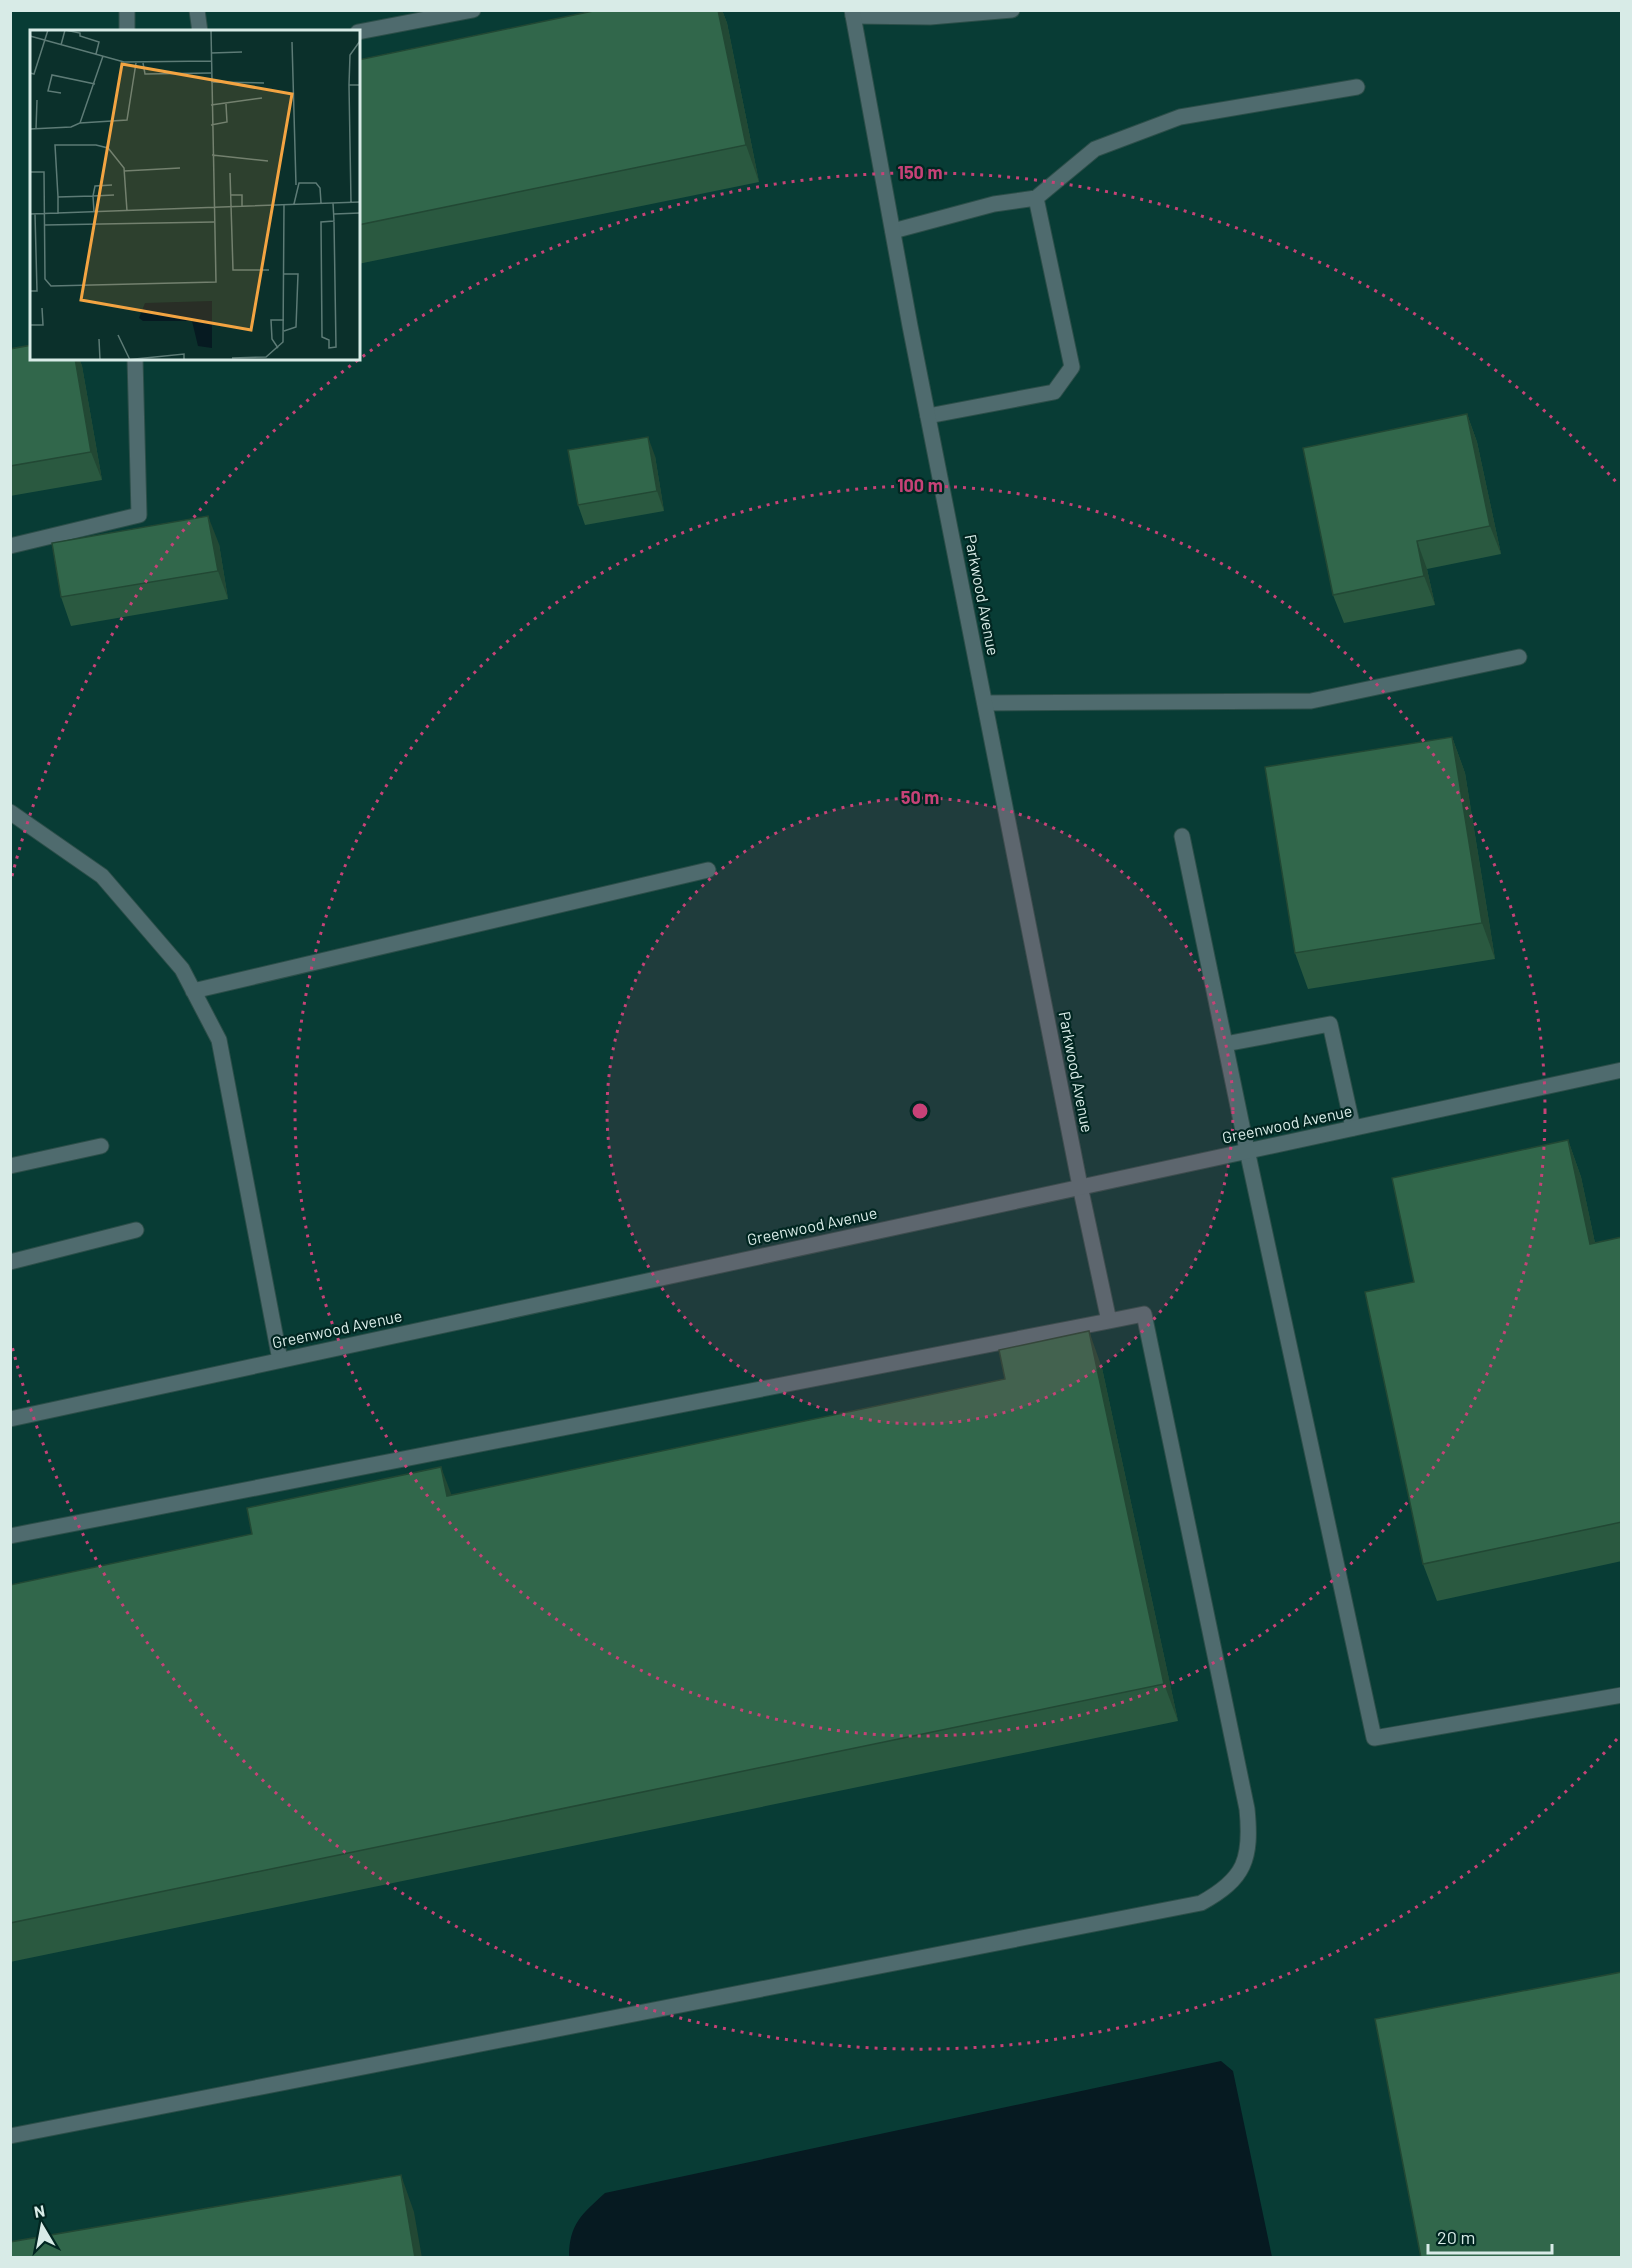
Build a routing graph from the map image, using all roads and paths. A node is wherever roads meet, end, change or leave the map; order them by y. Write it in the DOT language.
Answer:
graph roads {
  1 [pos="127,10"];
  2 [pos="196,10"];
  3 [pos="473,10"];
  4 [pos="1012,10"];
  5 [pos="852,13"];
  6 [pos="127,30"];
  7 [pos="200,30"];
  8 [pos="360,32"];
  9 [pos="1357,87"];
  10 [pos="1036,198"];
  11 [pos="893,231"];
  12 [pos="135,360"];
  13 [pos="928,416"];
  14 [pos="10,546"];
  15 [pos="1520,657"];
  16 [pos="985,703"];
  17 [pos="10,812"];
  18 [pos="1182,836"];
  19 [pos="708,870"];
  20 [pos="193,991"];
  21 [pos="1225,1044"];
  22 [pos="1622,1070"];
  23 [pos="1353,1128"];
  24 [pos="101,1146"];
  25 [pos="1247,1150"];
  26 [pos="10,1166"];
  27 [pos="1080,1186"];
  28 [pos="136,1230"];
  29 [pos="10,1262"];
  30 [pos="1109,1321"];
  31 [pos="280,1360"];
  32 [pos="10,1419"];
  33 [pos="10,1536"];
  34 [pos="1622,1695"];
  35 [pos="10,2136"];
  1 -- 6 [label="street"];
  2 -- 7 [label="street"];
  3 -- 8 [label="street"];
  4 -- 5 [label="street"];
  5 -- 11 [label="street, Parkwood Avenue"];
  9 -- 10 [label="street"];
  10 -- 11 [label="street"];
  10 -- 13 [label="street"];
  11 -- 13 [label="street, Parkwood Avenue"];
  12 -- 14 [label="street"];
  13 -- 16 [label="street, Parkwood Avenue"];
  15 -- 16 [label="street"];
  16 -- 27 [label="street, Parkwood Avenue"];
  17 -- 20 [label="street"];
  18 -- 21 [label="street"];
  19 -- 20 [label="street"];
  20 -- 31 [label="street"];
  21 -- 23 [label="street"];
  21 -- 25 [label="street"];
  22 -- 23 [label="street, Greenwood Avenue"];
  23 -- 25 [label="street, Greenwood Avenue"];
  24 -- 26 [label="street"];
  25 -- 27 [label="street, Greenwood Avenue"];
  25 -- 34 [label="street"];
  27 -- 30 [label="street, Parkwood Avenue"];
  27 -- 31 [label="street, Greenwood Avenue"];
  28 -- 29 [label="street"];
  30 -- 33 [label="street"];
  30 -- 35 [label="street"];
  31 -- 32 [label="street, Greenwood Avenue"];
}
